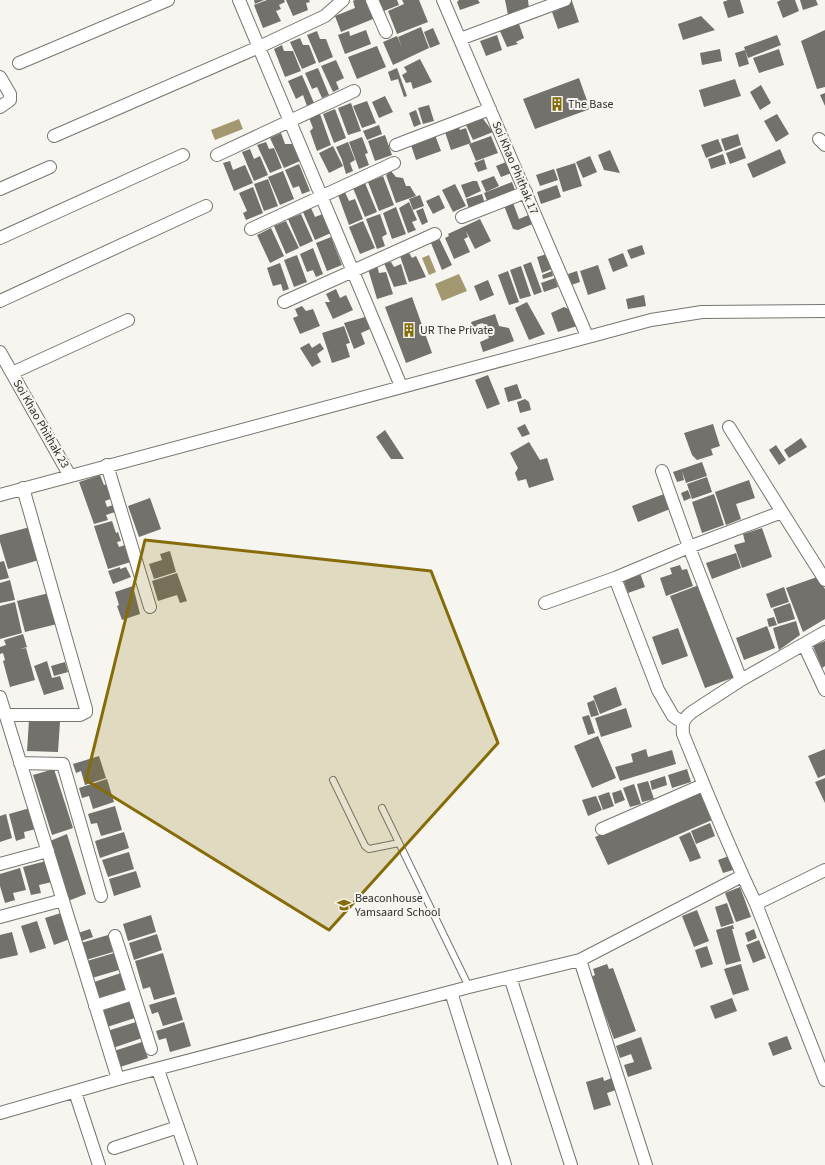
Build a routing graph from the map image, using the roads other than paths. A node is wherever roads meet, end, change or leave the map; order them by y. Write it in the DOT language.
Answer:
graph roads {
  1 [pos="168,0"];
  2 [pos="239,0"];
  3 [pos="343,0"];
  4 [pos="372,0"];
  5 [pos="443,0"];
  6 [pos="564,0"];
  7 [pos="386,32"];
  8 [pos="460,39"];
  9 [pos="259,47"];
  10 [pos="19,63"];
  11 [pos="0,77"];
  12 [pos="354,91"];
  13 [pos="0,107"];
  14 [pos="490,109"];
  15 [pos="290,121"];
  16 [pos="54,136"];
  17 [pos="396,145"];
  18 [pos="183,155"];
  19 [pos="216,155"];
  20 [pos="394,163"];
  21 [pos="50,167"];
  22 [pos="0,190"];
  23 [pos="526,192"];
  24 [pos="322,196"];
  25 [pos="206,206"];
  26 [pos="462,217"];
  27 [pos="251,229"];
  28 [pos="434,234"];
  29 [pos="0,238"];
  30 [pos="354,270"];
  31 [pos="0,301"];
  32 [pos="284,302"];
  33 [pos="825,311"];
  34 [pos="128,320"];
  35 [pos="587,336"];
  36 [pos="0,352"];
  37 [pos="12,373"];
  38 [pos="401,386"];
  39 [pos="729,427"];
  40 [pos="107,465"];
  41 [pos="662,471"];
  42 [pos="70,476"];
  43 [pos="23,488"];
  44 [pos="0,495"];
  45 [pos="782,512"];
  46 [pos="689,547"];
  47 [pos="615,578"];
  48 [pos="825,580"];
  49 [pos="545,603"];
  50 [pos="150,608"];
  51 [pos="825,632"];
  52 [pos="804,645"];
  53 [pos="741,680"];
  54 [pos="825,690"];
  55 [pos="0,697"];
  56 [pos="5,715"];
  57 [pos="682,722"];
  58 [pos="20,763"];
  59 [pos="333,780"];
  60 [pos="704,785"];
  61 [pos="382,808"];
  62 [pos="602,829"];
  63 [pos="399,843"];
  64 [pos="48,851"];
  65 [pos="0,864"];
  66 [pos="825,870"];
  67 [pos="742,876"];
  68 [pos="101,896"];
  69 [pos="63,900"];
  70 [pos="756,904"];
  71 [pos="0,917"];
  72 [pos="115,936"];
  73 [pos="580,960"];
  74 [pos="510,977"];
  75 [pos="469,987"];
  76 [pos="451,992"];
  77 [pos="133,994"];
  78 [pos="95,1006"];
  79 [pos="151,1049"];
  80 [pos="158,1070"];
  81 [pos="118,1079"];
  82 [pos="825,1080"];
  83 [pos="75,1092"];
  84 [pos="0,1114"];
  85 [pos="178,1127"];
  86 [pos="114,1148"];
  87 [pos="99,1165"];
  88 [pos="191,1165"];
  89 [pos="505,1165"];
  90 [pos="571,1165"];
  91 [pos="646,1165"];
  1 -- 10 [label="street"];
  2 -- 9 [label="street"];
  3 -- 9 [label="street"];
  4 -- 7 [label="street"];
  5 -- 8 [label="street, Soi Khao Phithak 17"];
  6 -- 8 [label="street"];
  8 -- 14 [label="street, Soi Khao Phithak 17"];
  9 -- 15 [label="street"];
  9 -- 16 [label="street"];
  11 -- 13 [label="street"];
  12 -- 15 [label="street"];
  14 -- 17 [label="street"];
  14 -- 23 [label="street, Soi Khao Phithak 17"];
  15 -- 19 [label="street"];
  15 -- 24 [label="street"];
  18 -- 29 [label="street"];
  20 -- 24 [label="street"];
  21 -- 22 [label="street"];
  23 -- 26 [label="street"];
  23 -- 35 [label="street, Soi Khao Phithak 17"];
  24 -- 27 [label="street"];
  24 -- 30 [label="street"];
  25 -- 31 [label="street"];
  28 -- 30 [label="street"];
  30 -- 32 [label="street"];
  30 -- 38 [label="street"];
  33 -- 35 [label="street"];
  34 -- 37 [label="street"];
  35 -- 38 [label="street"];
  36 -- 37 [label="street, Soi Khao Phithak 23"];
  37 -- 42 [label="street, Soi Khao Phithak 23"];
  38 -- 40 [label="street"];
  39 -- 45 [label="street"];
  40 -- 42 [label="street"];
  40 -- 50 [label="street"];
  41 -- 46 [label="street"];
  42 -- 43 [label="street"];
  43 -- 44 [label="street"];
  43 -- 56 [label="street"];
  45 -- 46 [label="street"];
  45 -- 48 [label="street"];
  46 -- 47 [label="street"];
  46 -- 53 [label="street"];
  47 -- 49 [label="street"];
  47 -- 57 [label="street"];
  51 -- 52 [label="street"];
  52 -- 53 [label="street"];
  52 -- 54 [label="street"];
  53 -- 57 [label="street"];
  55 -- 56 [label="street"];
  56 -- 58 [label="street"];
  57 -- 60 [label="street"];
  58 -- 64 [label="street"];
  58 -- 68 [label="street"];
  59 -- 63 [label="lane"];
  60 -- 62 [label="street"];
  60 -- 67 [label="street"];
  61 -- 63 [label="lane"];
  63 -- 75 [label="lane"];
  64 -- 65 [label="street"];
  64 -- 69 [label="street"];
  66 -- 70 [label="street"];
  67 -- 70 [label="street"];
  67 -- 73 [label="street"];
  69 -- 71 [label="street"];
  69 -- 78 [label="street"];
  70 -- 82 [label="street"];
  72 -- 77 [label="street"];
  73 -- 74 [label="street"];
  73 -- 91 [label="street"];
  74 -- 75 [label="street"];
  74 -- 90 [label="street"];
  75 -- 76 [label="street"];
  76 -- 80 [label="street"];
  76 -- 89 [label="street"];
  77 -- 78 [label="street"];
  77 -- 79 [label="street"];
  78 -- 81 [label="street"];
  80 -- 81 [label="street"];
  80 -- 85 [label="street"];
  81 -- 83 [label="street"];
  83 -- 84 [label="street"];
  83 -- 87 [label="street"];
  85 -- 86 [label="street"];
  85 -- 88 [label="street"];
}
